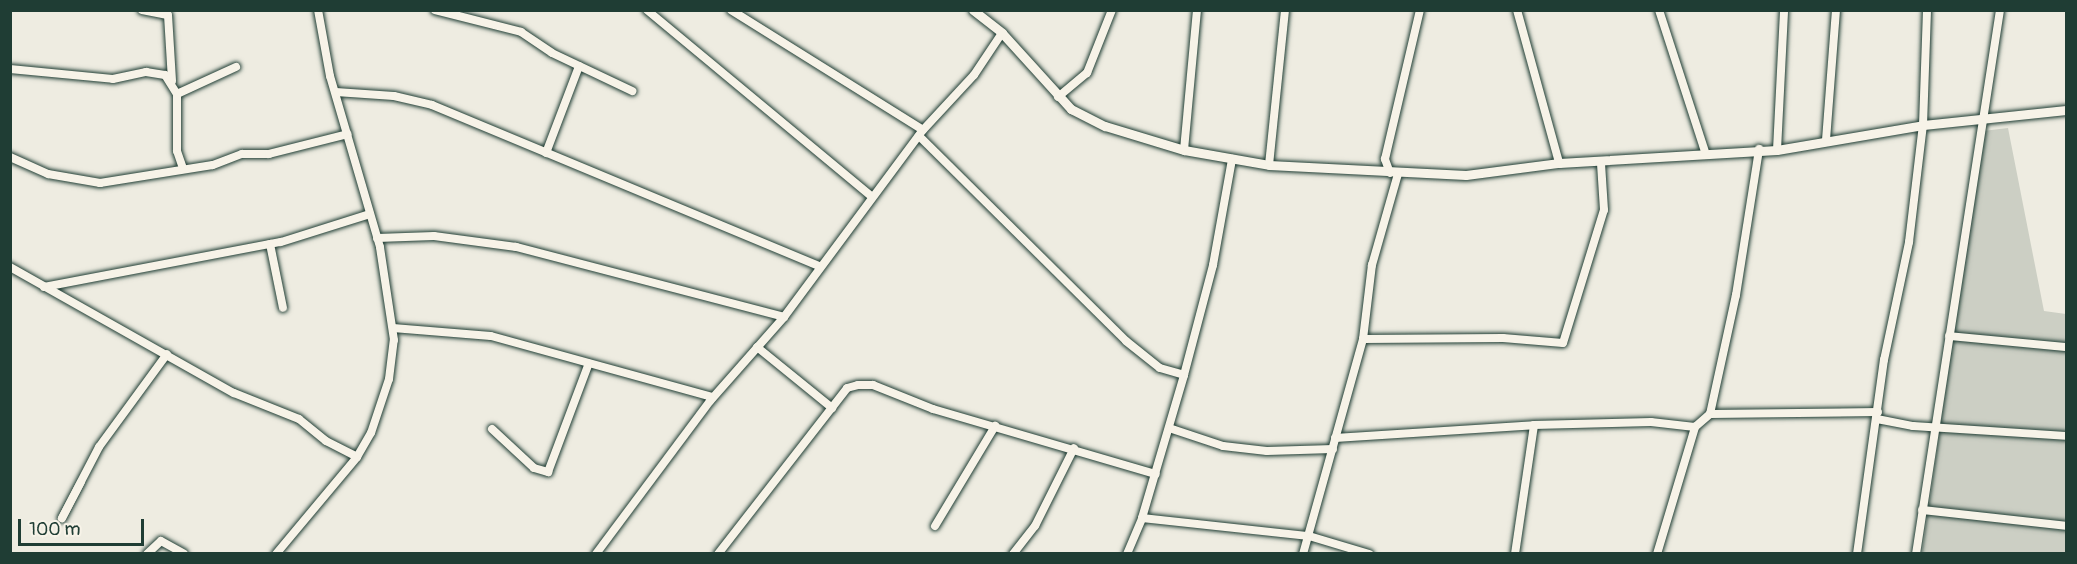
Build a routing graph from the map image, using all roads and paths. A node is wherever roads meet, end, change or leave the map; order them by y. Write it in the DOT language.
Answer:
graph roads {
  1 [pos="142,10"];
  2 [pos="318,10"];
  3 [pos="435,10"];
  4 [pos="647,10"];
  5 [pos="731,10"];
  6 [pos="973,10"];
  7 [pos="1197,10"];
  8 [pos="1285,10"];
  9 [pos="1420,10"];
  10 [pos="1517,10"];
  11 [pos="1659,10"];
  12 [pos="1784,10"];
  13 [pos="1836,10"];
  14 [pos="1927,10"];
  15 [pos="2000,10"];
  16 [pos="1110,13"];
  17 [pos="1002,33"];
  18 [pos="579,66"];
  19 [pos="236,67"];
  20 [pos="10,69"];
  21 [pos="172,81"];
  22 [pos="632,91"];
  23 [pos="336,93"];
  24 [pos="177,94"];
  25 [pos="1058,97"];
  26 [pos="2067,110"];
  27 [pos="1985,118"];
  28 [pos="1923,125"];
  29 [pos="921,133"];
  30 [pos="348,134"];
  31 [pos="1826,140"];
  32 [pos="1759,149"];
  33 [pos="1184,150"];
  34 [pos="1777,150"];
  35 [pos="546,153"];
  36 [pos="1706,155"];
  37 [pos="10,158"];
  38 [pos="1233,159"];
  39 [pos="1559,163"];
  40 [pos="1601,164"];
  41 [pos="1269,165"];
  42 [pos="183,168"];
  43 [pos="1394,174"];
  44 [pos="871,196"];
  45 [pos="370,213"];
  46 [pos="377,238"];
  47 [pos="270,244"];
  48 [pos="10,267"];
  49 [pos="821,267"];
  50 [pos="44,287"];
  51 [pos="283,308"];
  52 [pos="784,317"];
  53 [pos="393,328"];
  54 [pos="1949,336"];
  55 [pos="1363,339"];
  56 [pos="2067,347"];
  57 [pos="757,348"];
  58 [pos="167,354"];
  59 [pos="589,363"];
  60 [pos="1184,375"];
  61 [pos="713,397"];
  62 [pos="832,408"];
  63 [pos="1710,414"];
  64 [pos="1877,416"];
  65 [pos="1534,425"];
  66 [pos="994,426"];
  67 [pos="1695,427"];
  68 [pos="1935,427"];
  69 [pos="1169,428"];
  70 [pos="492,429"];
  71 [pos="2067,436"];
  72 [pos="1335,438"];
  73 [pos="1074,448"];
  74 [pos="1333,449"];
  75 [pos="357,457"];
  76 [pos="1156,474"];
  77 [pos="81,482"];
  78 [pos="73,501"];
  79 [pos="1922,510"];
  80 [pos="63,518"];
  81 [pos="1143,518"];
  82 [pos="935,526"];
  83 [pos="2067,526"];
  84 [pos="1309,536"];
  85 [pos="147,554"];
  86 [pos="184,554"];
  87 [pos="276,554"];
  88 [pos="596,554"];
  89 [pos="718,554"];
  90 [pos="1013,554"];
  91 [pos="1127,554"];
  92 [pos="1303,554"];
  93 [pos="1369,554"];
  94 [pos="1515,554"];
  95 [pos="1657,554"];
  96 [pos="1857,554"];
  97 [pos="1916,554"];
  1 -- 21 [label="street"];
  2 -- 23 [label="street"];
  3 -- 18 [label="street"];
  4 -- 44 [label="street"];
  5 -- 29 [label="street"];
  6 -- 17 [label="street"];
  7 -- 33 [label="street"];
  8 -- 41 [label="street"];
  9 -- 43 [label="street"];
  10 -- 39 [label="street"];
  11 -- 36 [label="street"];
  12 -- 34 [label="street"];
  13 -- 31 [label="street"];
  14 -- 28 [label="street"];
  15 -- 27 [label="street"];
  16 -- 25 [label="street"];
  17 -- 25 [label="street"];
  17 -- 29 [label="street"];
  18 -- 22 [label="street"];
  18 -- 35 [label="street"];
  19 -- 24 [label="street"];
  20 -- 21 [label="street"];
  21 -- 24 [label="street"];
  23 -- 30 [label="street"];
  23 -- 35 [label="street"];
  24 -- 42 [label="street"];
  25 -- 33 [label="street"];
  26 -- 27 [label="street"];
  27 -- 28 [label="street"];
  27 -- 54 [label="street"];
  28 -- 31 [label="street"];
  28 -- 64 [label="street"];
  29 -- 44 [label="street"];
  29 -- 60 [label="street"];
  30 -- 42 [label="street"];
  30 -- 45 [label="street"];
  31 -- 34 [label="street"];
  32 -- 34 [label="street"];
  32 -- 36 [label="street"];
  32 -- 63 [label="street"];
  33 -- 38 [label="street"];
  35 -- 49 [label="street"];
  36 -- 40 [label="street"];
  37 -- 42 [label="street"];
  38 -- 41 [label="street"];
  38 -- 60 [label="street"];
  39 -- 40 [label="street"];
  39 -- 43 [label="street"];
  40 -- 55 [label="street"];
  41 -- 43 [label="street"];
  43 -- 55 [label="street"];
  44 -- 49 [label="street"];
  45 -- 46 [label="street"];
  45 -- 47 [label="street"];
  46 -- 52 [label="street"];
  46 -- 53 [label="street"];
  47 -- 50 [label="street"];
  47 -- 51 [label="street"];
  48 -- 50 [label="street"];
  49 -- 52 [label="street"];
  50 -- 58 [label="street"];
  52 -- 57 [label="street"];
  53 -- 59 [label="street"];
  53 -- 75 [label="street"];
  54 -- 56 [label="street"];
  54 -- 68 [label="street"];
  55 -- 72 [label="street"];
  57 -- 61 [label="street"];
  57 -- 62 [label="street"];
  58 -- 75 [label="street"];
  58 -- 80 [label="street"];
  59 -- 61 [label="street"];
  59 -- 70 [label="street"];
  60 -- 69 [label="street"];
  61 -- 88 [label="street"];
  62 -- 66 [label="street"];
  62 -- 89 [label="street"];
  63 -- 64 [label="street"];
  63 -- 67 [label="street"];
  64 -- 68 [label="street"];
  64 -- 96 [label="street"];
  65 -- 67 [label="street"];
  65 -- 72 [label="street"];
  65 -- 94 [label="street"];
  66 -- 73 [label="street"];
  66 -- 82 [label="street"];
  67 -- 95 [label="street"];
  68 -- 71 [label="street"];
  68 -- 79 [label="street"];
  69 -- 74 [label="street"];
  69 -- 76 [label="street"];
  72 -- 74 [label="street"];
  73 -- 76 [label="street"];
  73 -- 90 [label="street"];
  74 -- 84 [label="street"];
  75 -- 87 [label="street"];
  76 -- 81 [label="street"];
  77 -- 80 [label="street"];
  78 -- 80 [label="street"];
  79 -- 83 [label="street"];
  79 -- 97 [label="street"];
  81 -- 84 [label="street"];
  81 -- 91 [label="street"];
  84 -- 92 [label="street"];
  84 -- 93 [label="street"];
  85 -- 86 [label="street"];
}
